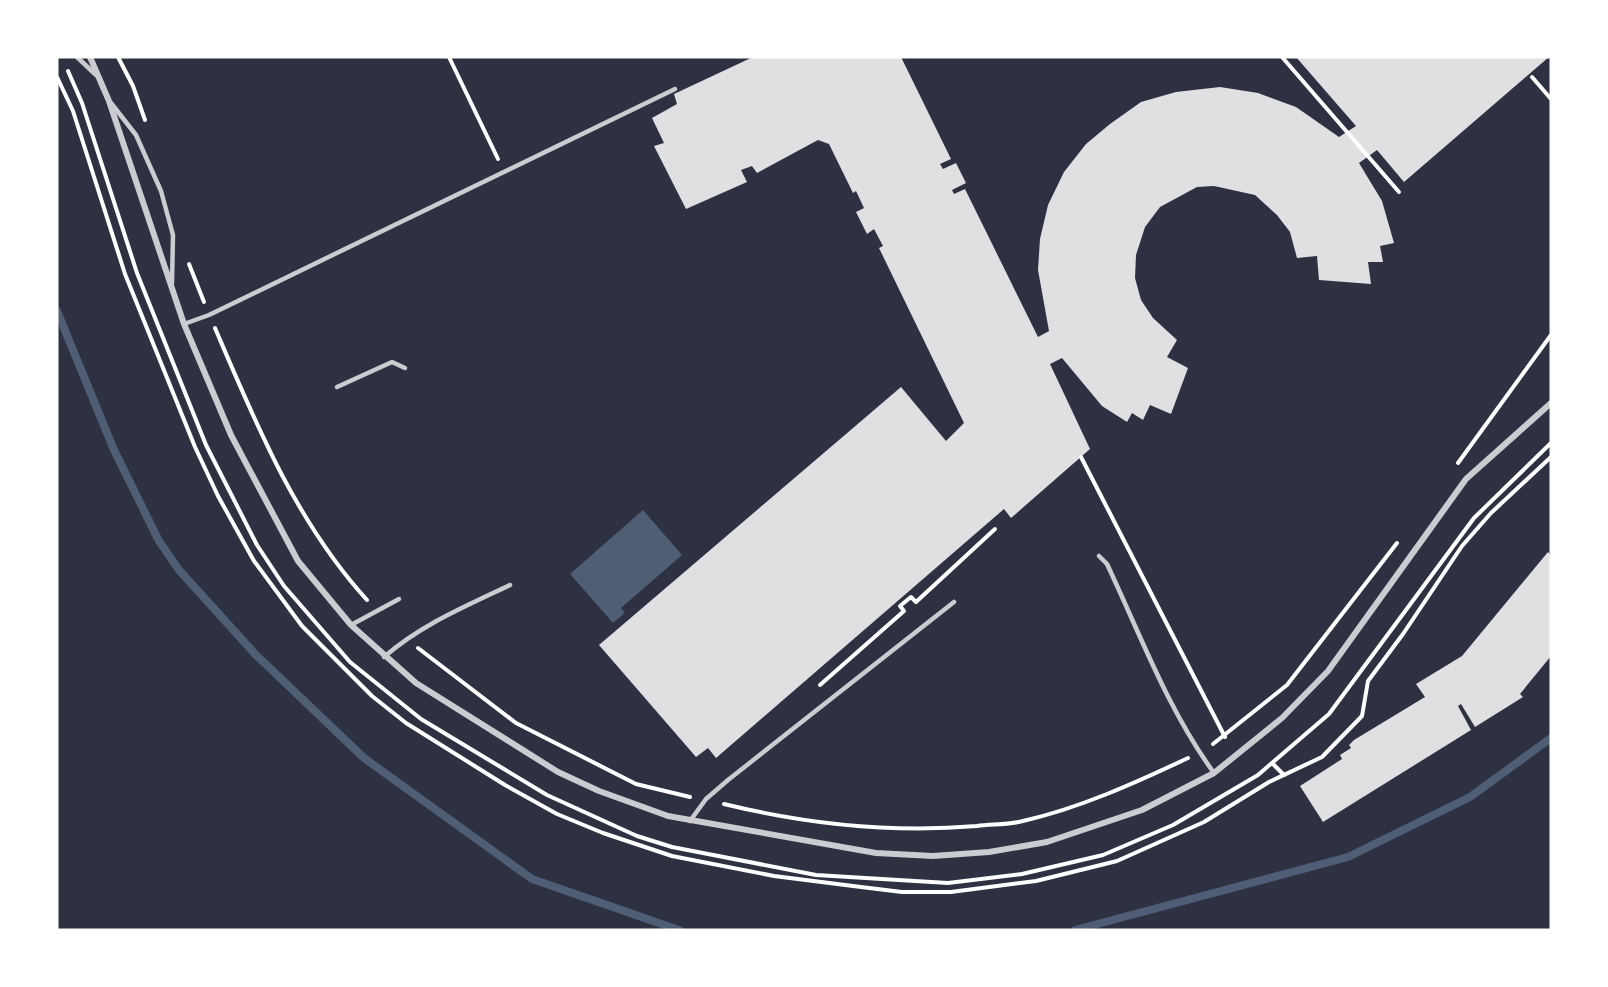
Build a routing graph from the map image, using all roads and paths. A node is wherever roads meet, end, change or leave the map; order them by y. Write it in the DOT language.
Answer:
graph roads {
  1 [pos="76,57"];
  2 [pos="90,57"];
  3 [pos="117,57"];
  4 [pos="449,57"];
  5 [pos="1282,57"];
  6 [pos="98,76"];
  7 [pos="57,77"];
  8 [pos="1533,77"];
  9 [pos="75,87"];
  10 [pos="675,89"];
  11 [pos="1551,99"];
  12 [pos="109,101"];
  13 [pos="148,130"];
  14 [pos="504,171"];
  15 [pos="1399,192"];
  16 [pos="189,262"];
  17 [pos="172,290"];
  18 [pos="209,315"];
  19 [pos="184,324"];
  20 [pos="1551,335"];
  21 [pos="405,368"];
  22 [pos="337,387"];
  23 [pos="1551,403"];
  24 [pos="1551,443"];
  25 [pos="1551,457"];
  26 [pos="1081,458"];
  27 [pos="1451,472"];
  28 [pos="995,529"];
  29 [pos="1403,536"];
  30 [pos="1099,556"];
  31 [pos="510,585"];
  32 [pos="399,599"];
  33 [pos="954,602"];
  34 [pos="900,606"];
  35 [pos="377,612"];
  36 [pos="351,625"];
  37 [pos="406,638"];
  38 [pos="384,657"];
  39 [pos="1225,737"];
  40 [pos="1199,753"];
  41 [pos="1233,760"];
  42 [pos="1273,764"];
  43 [pos="1214,773"];
  44 [pos="1284,775"];
  45 [pos="706,799"];
  46 [pos="690,821"];
  1 -- 6 [label="lane"];
  2 -- 6 [label="street"];
  3 -- 13 [label="path"];
  4 -- 14 [label="path"];
  5 -- 15 [label="path"];
  6 -- 12 [label="street"];
  7 -- 44 [label="path"];
  8 -- 11 [label="path"];
  9 -- 42 [label="path"];
  10 -- 14 [label="lane"];
  12 -- 17 [label="street"];
  12 -- 17 [label="lane"];
  14 -- 18 [label="lane"];
  16 -- 18 [label="path"];
  17 -- 19 [label="street"];
  18 -- 19 [label="lane"];
  18 -- 35 [label="path"];
  19 -- 36 [label="street"];
  20 -- 27 [label="path"];
  21 -- 22 [label="lane"];
  23 -- 41 [label="street"];
  24 -- 42 [label="path"];
  25 -- 44 [label="path"];
  26 -- 39 [label="path"];
  28 -- 34 [label="path"];
  29 -- 39 [label="path"];
  30 -- 40 [label="lane"];
  31 -- 37 [label="lane"];
  32 -- 35 [label="lane"];
  33 -- 45 [label="lane"];
  35 -- 36 [label="lane"];
  36 -- 38 [label="street"];
  37 -- 38 [label="lane"];
  37 -- 45 [label="path"];
  38 -- 46 [label="street"];
  39 -- 40 [label="path"];
  39 -- 41 [label="path"];
  40 -- 43 [label="lane"];
  40 -- 45 [label="path"];
  41 -- 43 [label="street"];
  42 -- 44 [label="path"];
  43 -- 46 [label="street"];
  45 -- 46 [label="lane"];
}
